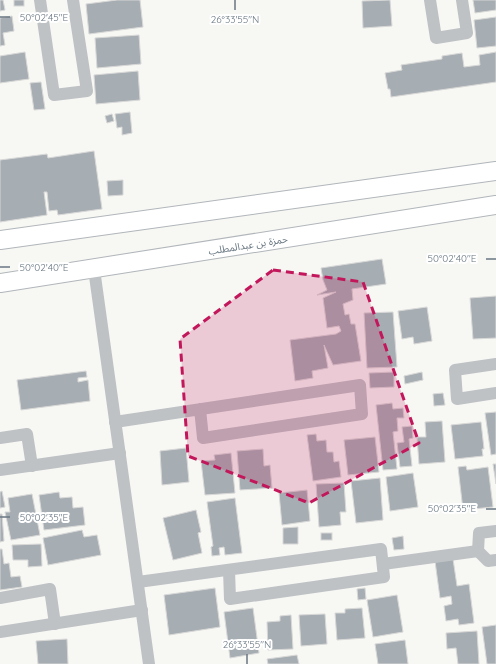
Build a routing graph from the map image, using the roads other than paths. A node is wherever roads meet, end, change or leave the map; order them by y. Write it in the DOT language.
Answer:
graph roads {
  1 [pos="40,0"];
  2 [pos="73,0"];
  3 [pos="430,0"];
  4 [pos="462,0"];
  5 [pos="496,171"];
  6 [pos="496,205"];
  7 [pos="0,240"];
  8 [pos="94,269"];
  9 [pos="0,283"];
  10 [pos="496,364"];
  11 [pos="496,393"];
  12 [pos="200,409"];
  13 [pos="115,422"];
  14 [pos="0,438"];
  15 [pos="120,453"];
  16 [pos="32,466"];
  17 [pos="0,470"];
  18 [pos="496,531"];
  19 [pos="478,551"];
  20 [pos="496,560"];
  21 [pos="383,564"];
  22 [pos="229,570"];
  23 [pos="138,582"];
  24 [pos="0,598"];
  25 [pos="142,610"];
  26 [pos="55,624"];
  27 [pos="0,632"];
  28 [pos="149,664"];
  1 -- 2 [label="street"];
  3 -- 4 [label="street"];
  5 -- 7 [label="street"];
  6 -- 8 [label="street, حمزة بن عبدالمطلب"];
  8 -- 9 [label="street, حمزة بن عبدالمطلب"];
  8 -- 13 [label="street"];
  10 -- 11 [label="street"];
  12 -- 12 [label="street"];
  12 -- 13 [label="street"];
  13 -- 15 [label="street"];
  14 -- 16 [label="street"];
  15 -- 16 [label="street"];
  15 -- 23 [label="street"];
  16 -- 17 [label="street"];
  18 -- 19 [label="street"];
  19 -- 20 [label="street"];
  19 -- 21 [label="street"];
  21 -- 22 [label="street"];
  21 -- 22 [label="street"];
  22 -- 23 [label="street"];
  23 -- 25 [label="street"];
  24 -- 26 [label="street"];
  25 -- 26 [label="street"];
  25 -- 28 [label="street"];
  26 -- 27 [label="street"];
}
